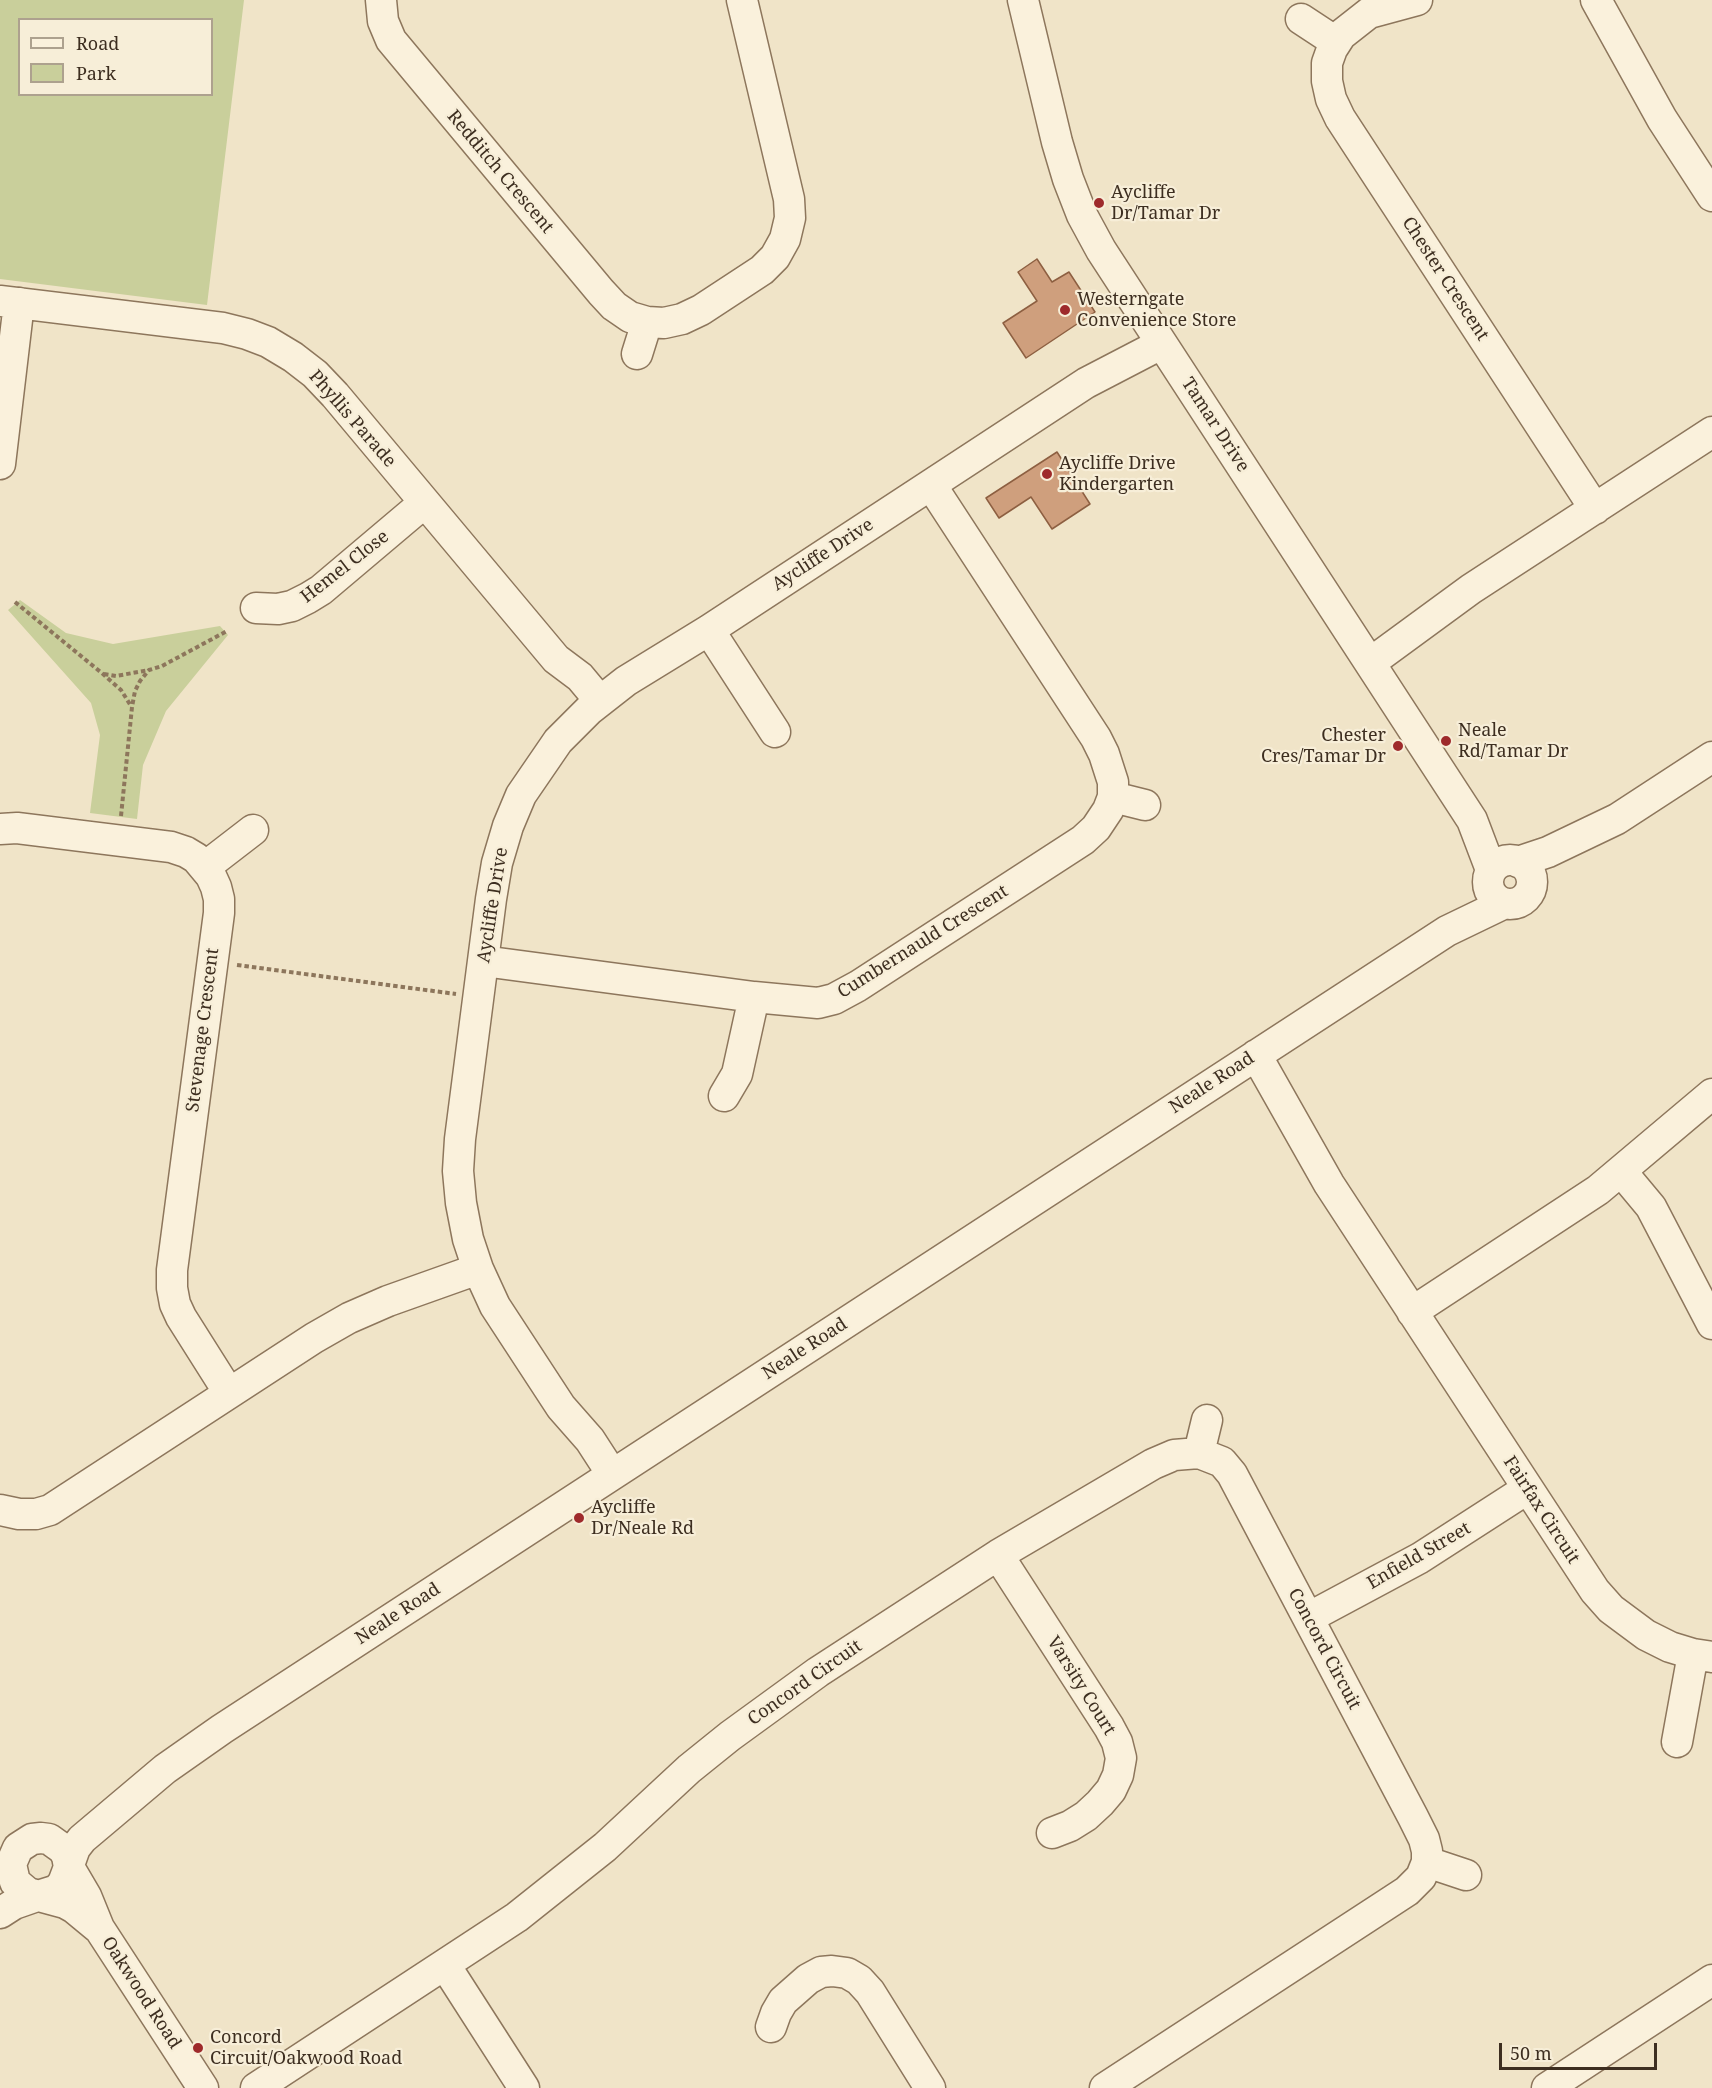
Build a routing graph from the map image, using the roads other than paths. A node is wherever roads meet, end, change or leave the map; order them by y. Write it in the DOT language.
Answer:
graph roads {
  1 [pos="381,0"];
  2 [pos="742,0"];
  3 [pos="1023,0"];
  4 [pos="1417,0"];
  5 [pos="1596,0"];
  6 [pos="1301,20"];
  7 [pos="1336,42"];
  8 [pos="1712,195"];
  9 [pos="9,302"];
  10 [pos="647,322"];
  11 [pos="1156,336"];
  12 [pos="637,354"];
  13 [pos="1712,432"];
  14 [pos="0,464"];
  15 [pos="931,485"];
  16 [pos="424,503"];
  17 [pos="1594,509"];
  18 [pos="256,609"];
  19 [pos="709,630"];
  20 [pos="1366,657"];
  21 [pos="594,706"];
  22 [pos="775,732"];
  23 [pos="1712,757"];
  24 [pos="1113,797"];
  25 [pos="1145,805"];
  26 [pos="0,829"];
  27 [pos="253,830"];
  28 [pos="205,867"];
  29 [pos="1508,877"];
  30 [pos="483,961"];
  31 [pos="754,997"];
  32 [pos="1248,1059"];
  33 [pos="1712,1094"];
  34 [pos="724,1096"];
  35 [pos="1621,1171"];
  36 [pos="478,1269"];
  37 [pos="1412,1312"];
  38 [pos="1712,1324"];
  39 [pos="229,1393"];
  40 [pos="1207,1420"];
  41 [pos="1199,1453"];
  42 [pos="606,1478"];
  43 [pos="1527,1489"];
  44 [pos="0,1510"];
  45 [pos="998,1555"];
  46 [pos="1308,1618"];
  47 [pos="1702,1656"];
  48 [pos="1677,1742"];
  49 [pos="165,1770"];
  50 [pos="1052,1833"];
  51 [pos="41,1838"];
  52 [pos="1427,1863"];
  53 [pos="69,1866"];
  54 [pos="5,1874"];
  55 [pos="1466,1875"];
  56 [pos="39,1895"];
  57 [pos="0,1913"];
  58 [pos="99,1928"];
  59 [pos="445,1965"];
  60 [pos="1712,1980"];
  61 [pos="771,2027"];
  62 [pos="203,2088"];
  63 [pos="256,2088"];
  64 [pos="524,2088"];
  65 [pos="930,2088"];
  66 [pos="1105,2088"];
  67 [pos="1546,2088"];
  1 -- 10 [label="street, Redditch Crescent"];
  2 -- 10 [label="street, Redditch Crescent"];
  3 -- 11 [label="street, Tamar Drive"];
  4 -- 7 [label="street, Chester Crescent"];
  5 -- 8 [label="street"];
  6 -- 7 [label="street"];
  7 -- 17 [label="street, Chester Crescent"];
  9 -- 14 [label="street"];
  9 -- 16 [label="street, Phyllis Parade"];
  10 -- 12 [label="street"];
  11 -- 15 [label="street, Aycliffe Drive"];
  11 -- 20 [label="street, Tamar Drive"];
  13 -- 17 [label="street"];
  15 -- 19 [label="street, Aycliffe Drive"];
  15 -- 24 [label="street"];
  16 -- 18 [label="street, Hemel Close"];
  16 -- 21 [label="street, Phyllis Parade"];
  17 -- 20 [label="street"];
  19 -- 21 [label="street, Aycliffe Drive"];
  19 -- 22 [label="street"];
  20 -- 29 [label="street, Tamar Drive"];
  21 -- 30 [label="street, Aycliffe Drive"];
  23 -- 29 [label="street, Neale Road"];
  24 -- 25 [label="street"];
  24 -- 31 [label="street, Cumbernauld Crescent"];
  26 -- 28 [label="street"];
  27 -- 28 [label="street"];
  28 -- 39 [label="street, Stevenage Crescent"];
  29 -- 32 [label="street, Neale Road"];
  30 -- 31 [label="street, Cumbernauld Crescent"];
  30 -- 36 [label="street, Aycliffe Drive"];
  31 -- 34 [label="street"];
  32 -- 37 [label="street, Fairfax Circuit"];
  32 -- 42 [label="street, Neale Road"];
  33 -- 35 [label="street"];
  35 -- 37 [label="street"];
  35 -- 38 [label="street"];
  36 -- 39 [label="street"];
  36 -- 42 [label="street, Aycliffe Drive"];
  37 -- 43 [label="street, Fairfax Circuit"];
  39 -- 44 [label="street"];
  40 -- 41 [label="street"];
  41 -- 45 [label="street, Concord Circuit"];
  41 -- 46 [label="street, Concord Circuit"];
  42 -- 49 [label="street, Neale Road"];
  43 -- 46 [label="street, Enfield Street"];
  43 -- 47 [label="street, Fairfax Circuit"];
  45 -- 50 [label="street, Varsity Court"];
  45 -- 59 [label="street, Concord Circuit"];
  46 -- 52 [label="street, Concord Circuit"];
  47 -- 48 [label="street"];
  49 -- 51 [label="street, Neale Road"];
  49 -- 53 [label="street, Neale Road"];
  51 -- 53 [label="street"];
  51 -- 54 [label="street"];
  52 -- 55 [label="street"];
  52 -- 66 [label="street"];
  53 -- 56 [label="street"];
  53 -- 58 [label="street, Oakwood Road"];
  54 -- 56 [label="street"];
  56 -- 57 [label="street"];
  56 -- 58 [label="street, Oakwood Road"];
  58 -- 62 [label="street, Oakwood Road"];
  59 -- 63 [label="street, Concord Circuit"];
  59 -- 64 [label="street"];
  60 -- 67 [label="street"];
  61 -- 65 [label="street"];
}
